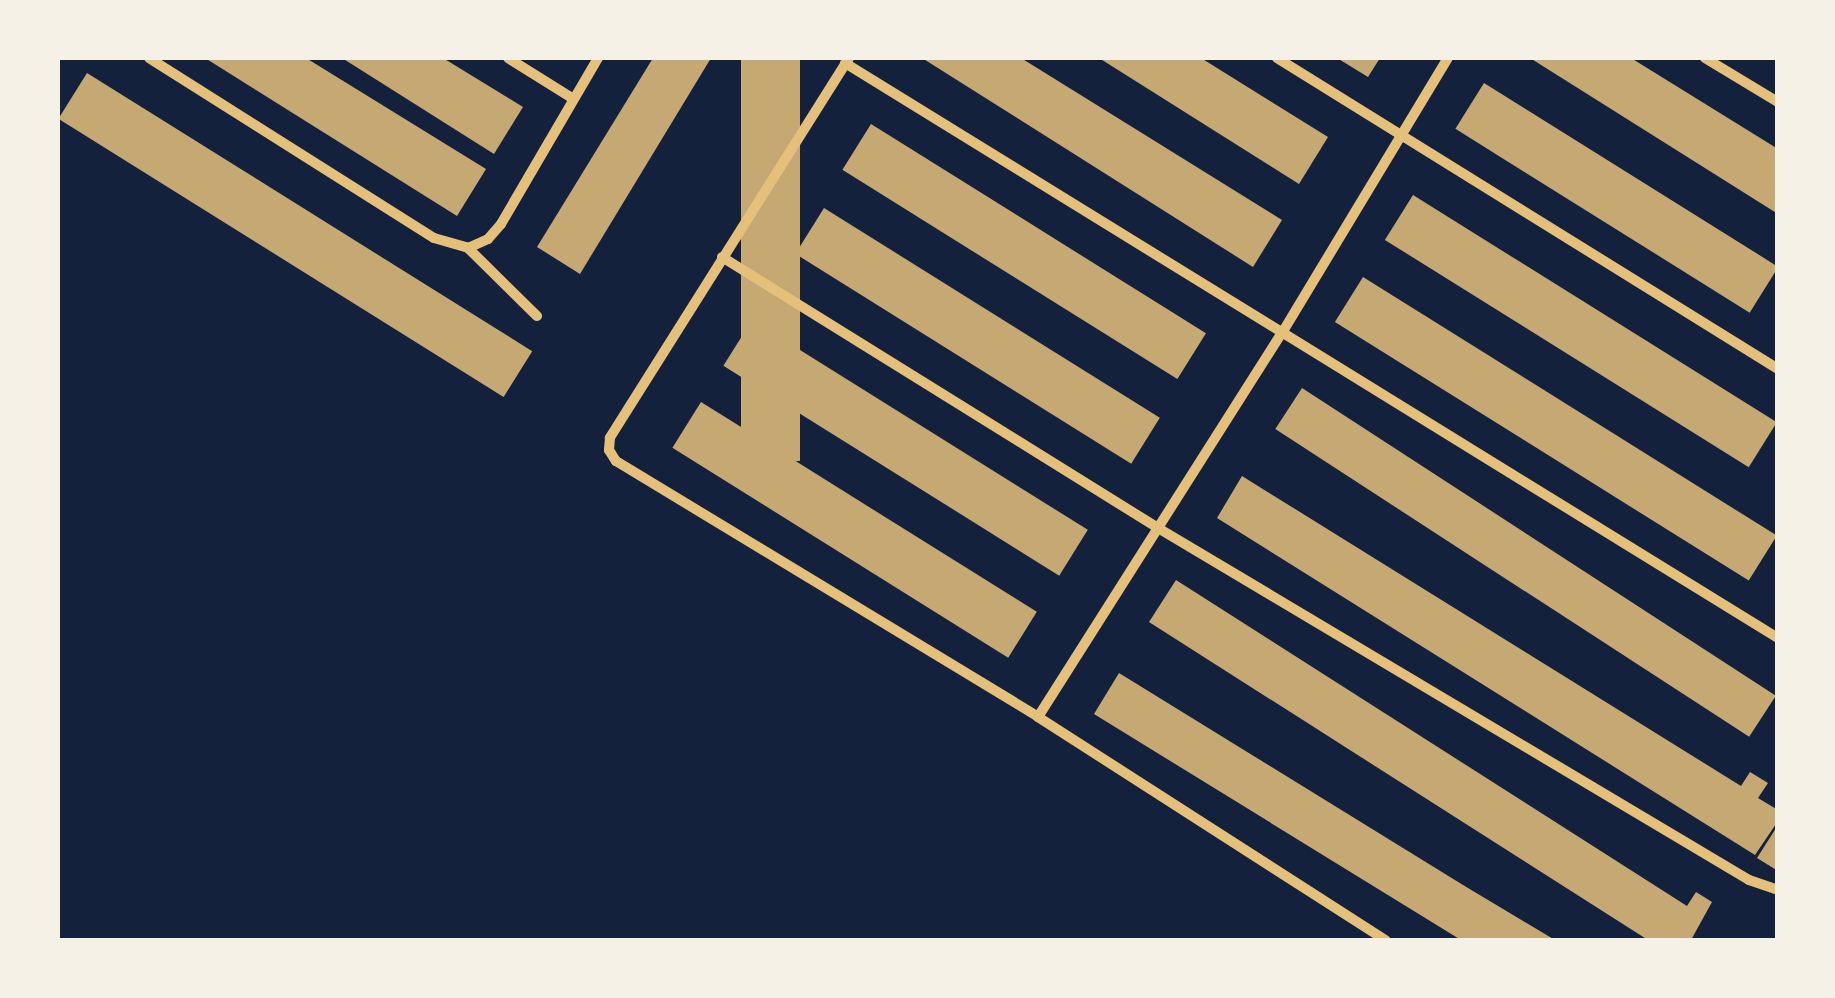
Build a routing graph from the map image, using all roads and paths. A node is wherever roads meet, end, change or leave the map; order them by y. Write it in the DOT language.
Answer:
graph roads {
  1 [pos="149,58"];
  2 [pos="508,58"];
  3 [pos="598,58"];
  4 [pos="1277,58"];
  5 [pos="1448,58"];
  6 [pos="1705,58"];
  7 [pos="847,60"];
  8 [pos="572,98"];
  9 [pos="1778,102"];
  10 [pos="1399,136"];
  11 [pos="468,248"];
  12 [pos="722,257"];
  13 [pos="537,316"];
  14 [pos="1282,333"];
  15 [pos="1778,370"];
  16 [pos="1158,528"];
  17 [pos="1778,638"];
  18 [pos="1038,717"];
  19 [pos="1778,890"];
  20 [pos="1386,940"];
  1 -- 11 [label="street"];
  2 -- 8 [label="street"];
  3 -- 8 [label="street"];
  4 -- 10 [label="street"];
  5 -- 10 [label="street"];
  6 -- 9 [label="street"];
  7 -- 12 [label="street"];
  7 -- 14 [label="street"];
  8 -- 11 [label="street"];
  10 -- 14 [label="street"];
  10 -- 15 [label="street"];
  11 -- 13 [label="street"];
  12 -- 16 [label="street"];
  12 -- 18 [label="street"];
  14 -- 16 [label="street"];
  14 -- 17 [label="street"];
  16 -- 18 [label="street"];
  16 -- 19 [label="street"];
  18 -- 20 [label="street"];
}
